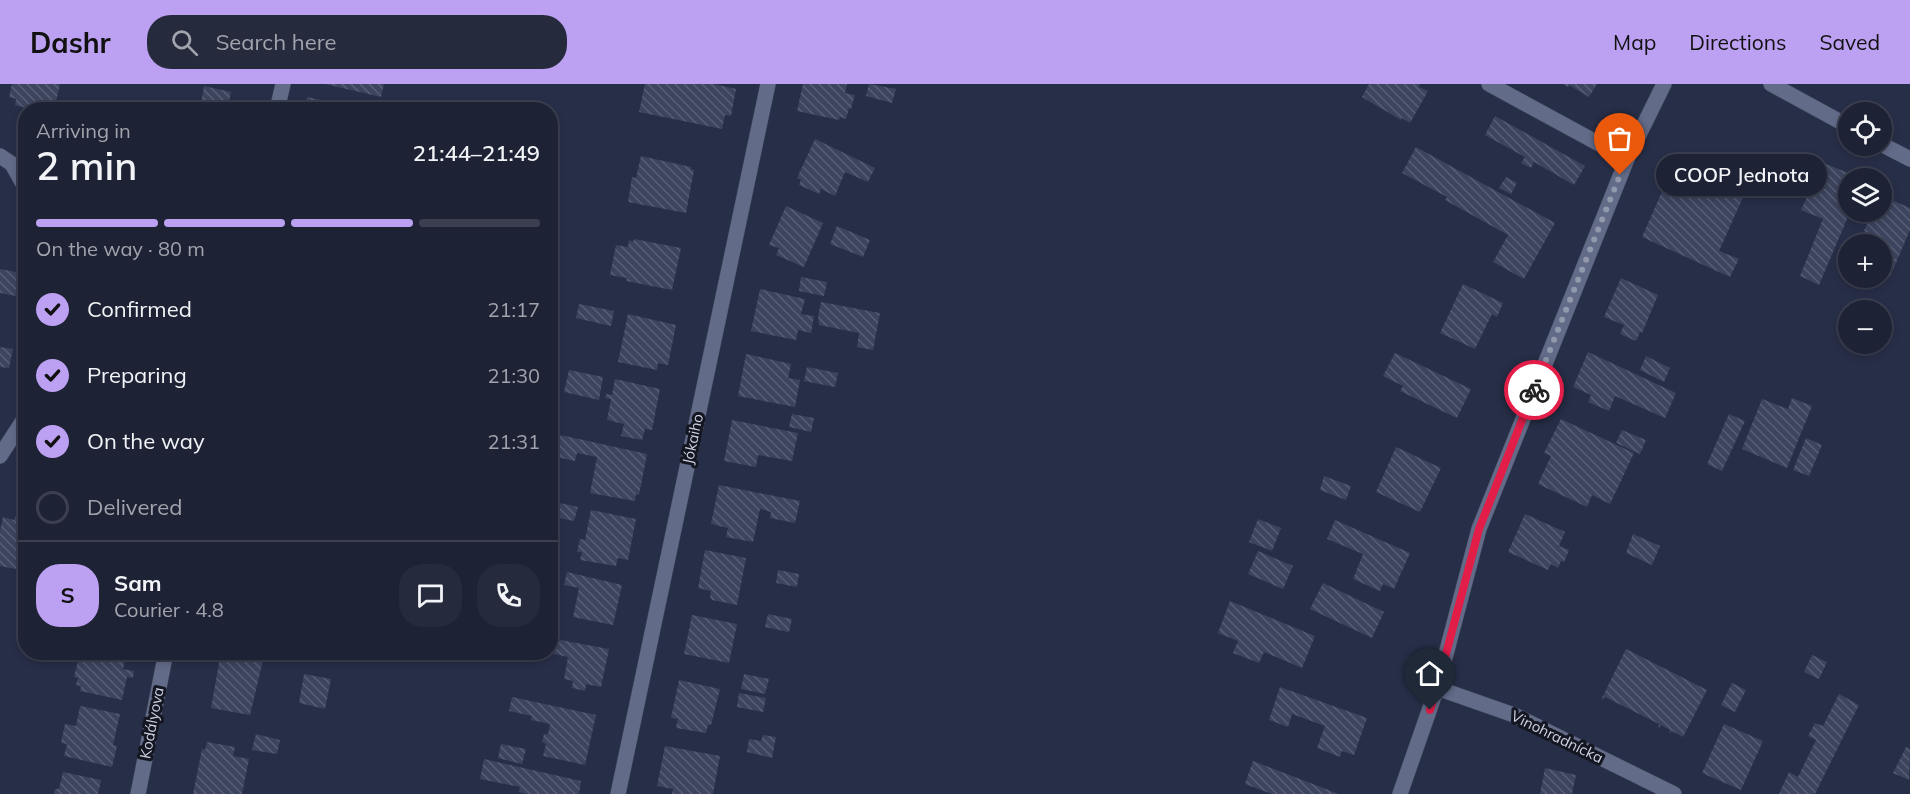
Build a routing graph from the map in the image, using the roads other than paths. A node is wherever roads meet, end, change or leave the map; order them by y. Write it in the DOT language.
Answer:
graph roads {
  1 [pos="283,84"];
  2 [pos="768,84"];
  3 [pos="1489,84"];
  4 [pos="1664,84"];
  5 [pos="1771,84"];
  6 [pos="280,102"];
  7 [pos="1838,121"];
  8 [pos="1892,150"];
  9 [pos="0,156"];
  10 [pos="1627,159"];
  11 [pos="1910,159"];
  12 [pos="18,175"];
  13 [pos="18,428"];
  14 [pos="0,456"];
  15 [pos="163,660"];
  16 [pos="1437,688"];
  17 [pos="138,794"];
  18 [pos="618,794"];
  19 [pos="1400,794"];
  20 [pos="1674,794"];
  1 -- 6 [label="street"];
  2 -- 18 [label="street, Jókaiho"];
  3 -- 10 [label="street"];
  4 -- 10 [label="street"];
  5 -- 7 [label="street"];
  8 -- 11 [label="street"];
  9 -- 12 [label="street"];
  10 -- 16 [label="street"];
  13 -- 14 [label="street"];
  15 -- 17 [label="street, Kodályova"];
  16 -- 19 [label="street"];
  16 -- 20 [label="street, Vinohradnícka"];
}
